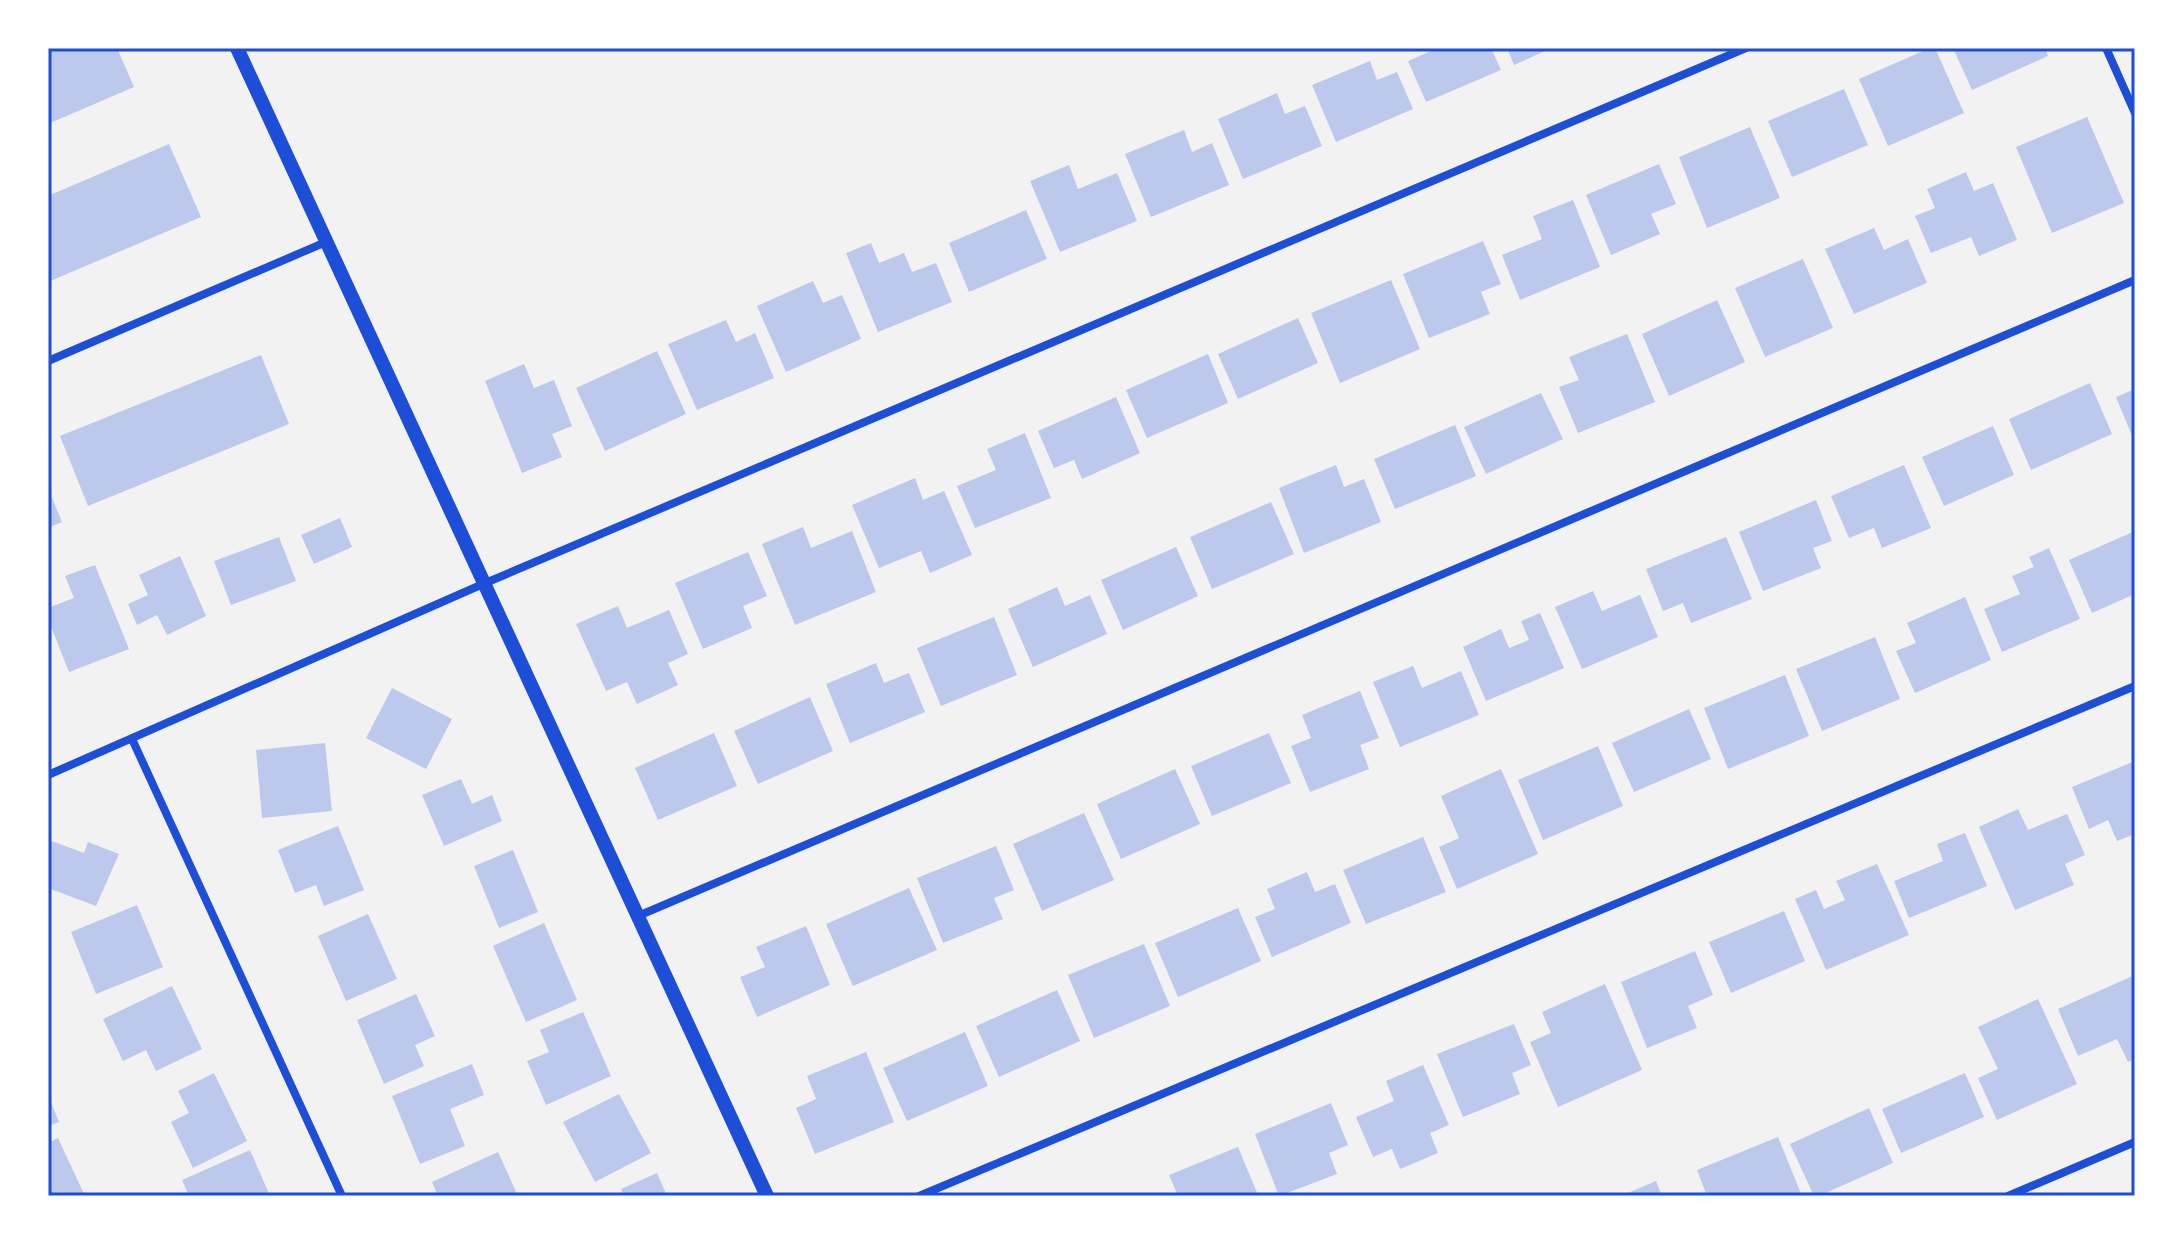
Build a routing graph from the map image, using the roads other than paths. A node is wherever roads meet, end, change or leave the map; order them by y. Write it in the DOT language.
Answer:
graph roads {
  1 [pos="237,48"];
  2 [pos="1746,48"];
  3 [pos="2106,48"];
  4 [pos="2135,113"];
  5 [pos="326,242"];
  6 [pos="2135,280"];
  7 [pos="48,361"];
  8 [pos="483,584"];
  9 [pos="2135,686"];
  10 [pos="132,739"];
  11 [pos="48,775"];
  12 [pos="638,916"];
  13 [pos="2135,1142"];
  14 [pos="342,1196"];
  15 [pos="767,1196"];
  16 [pos="919,1196"];
  17 [pos="2008,1196"];
  1 -- 5 [label="street"];
  2 -- 8 [label="street"];
  3 -- 4 [label="street"];
  5 -- 7 [label="street"];
  5 -- 8 [label="street"];
  6 -- 12 [label="street"];
  8 -- 10 [label="street"];
  8 -- 12 [label="street"];
  9 -- 16 [label="street"];
  10 -- 11 [label="street"];
  10 -- 14 [label="street"];
  12 -- 15 [label="street"];
  13 -- 17 [label="street"];
}
